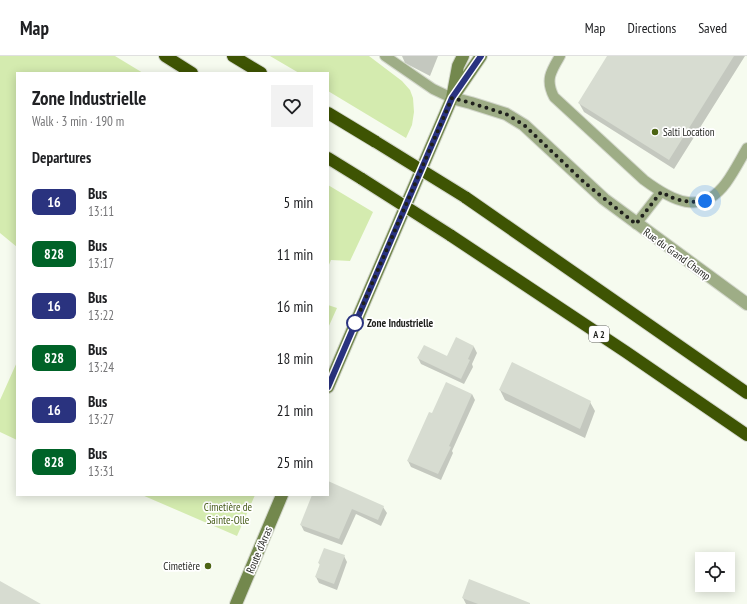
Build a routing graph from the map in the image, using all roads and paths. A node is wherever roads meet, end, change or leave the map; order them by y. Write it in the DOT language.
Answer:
graph roads {
  1 [pos="165,56"];
  2 [pos="233,56"];
  3 [pos="385,56"];
  4 [pos="463,56"];
  5 [pos="481,56"];
  6 [pos="560,56"];
  7 [pos="190,72"];
  8 [pos="259,72"];
  9 [pos="452,98"];
  10 [pos="329,115"];
  11 [pos="747,148"];
  12 [pos="329,159"];
  13 [pos="661,192"];
  14 [pos="632,220"];
  15 [pos="746,302"];
  16 [pos="329,385"];
  17 [pos="747,393"];
  18 [pos="747,435"];
  19 [pos="282,496"];
  20 [pos="236,604"];
  1 -- 7 [label="highway"];
  2 -- 8 [label="highway"];
  3 -- 9 [label="lane"];
  4 -- 9 [label="main road"];
  5 -- 9 [label="main road"];
  6 -- 13 [label="lane"];
  9 -- 14 [label="street, Rue du Grand Champ"];
  9 -- 16 [label="main road"];
  10 -- 17 [label="highway, bridge"];
  11 -- 13 [label="lane"];
  12 -- 18 [label="highway, A 2, bridge"];
  13 -- 14 [label="lane"];
  14 -- 15 [label="street, Rue du Grand Champ"];
  19 -- 20 [label="main road, Route d'Arras"];
}
